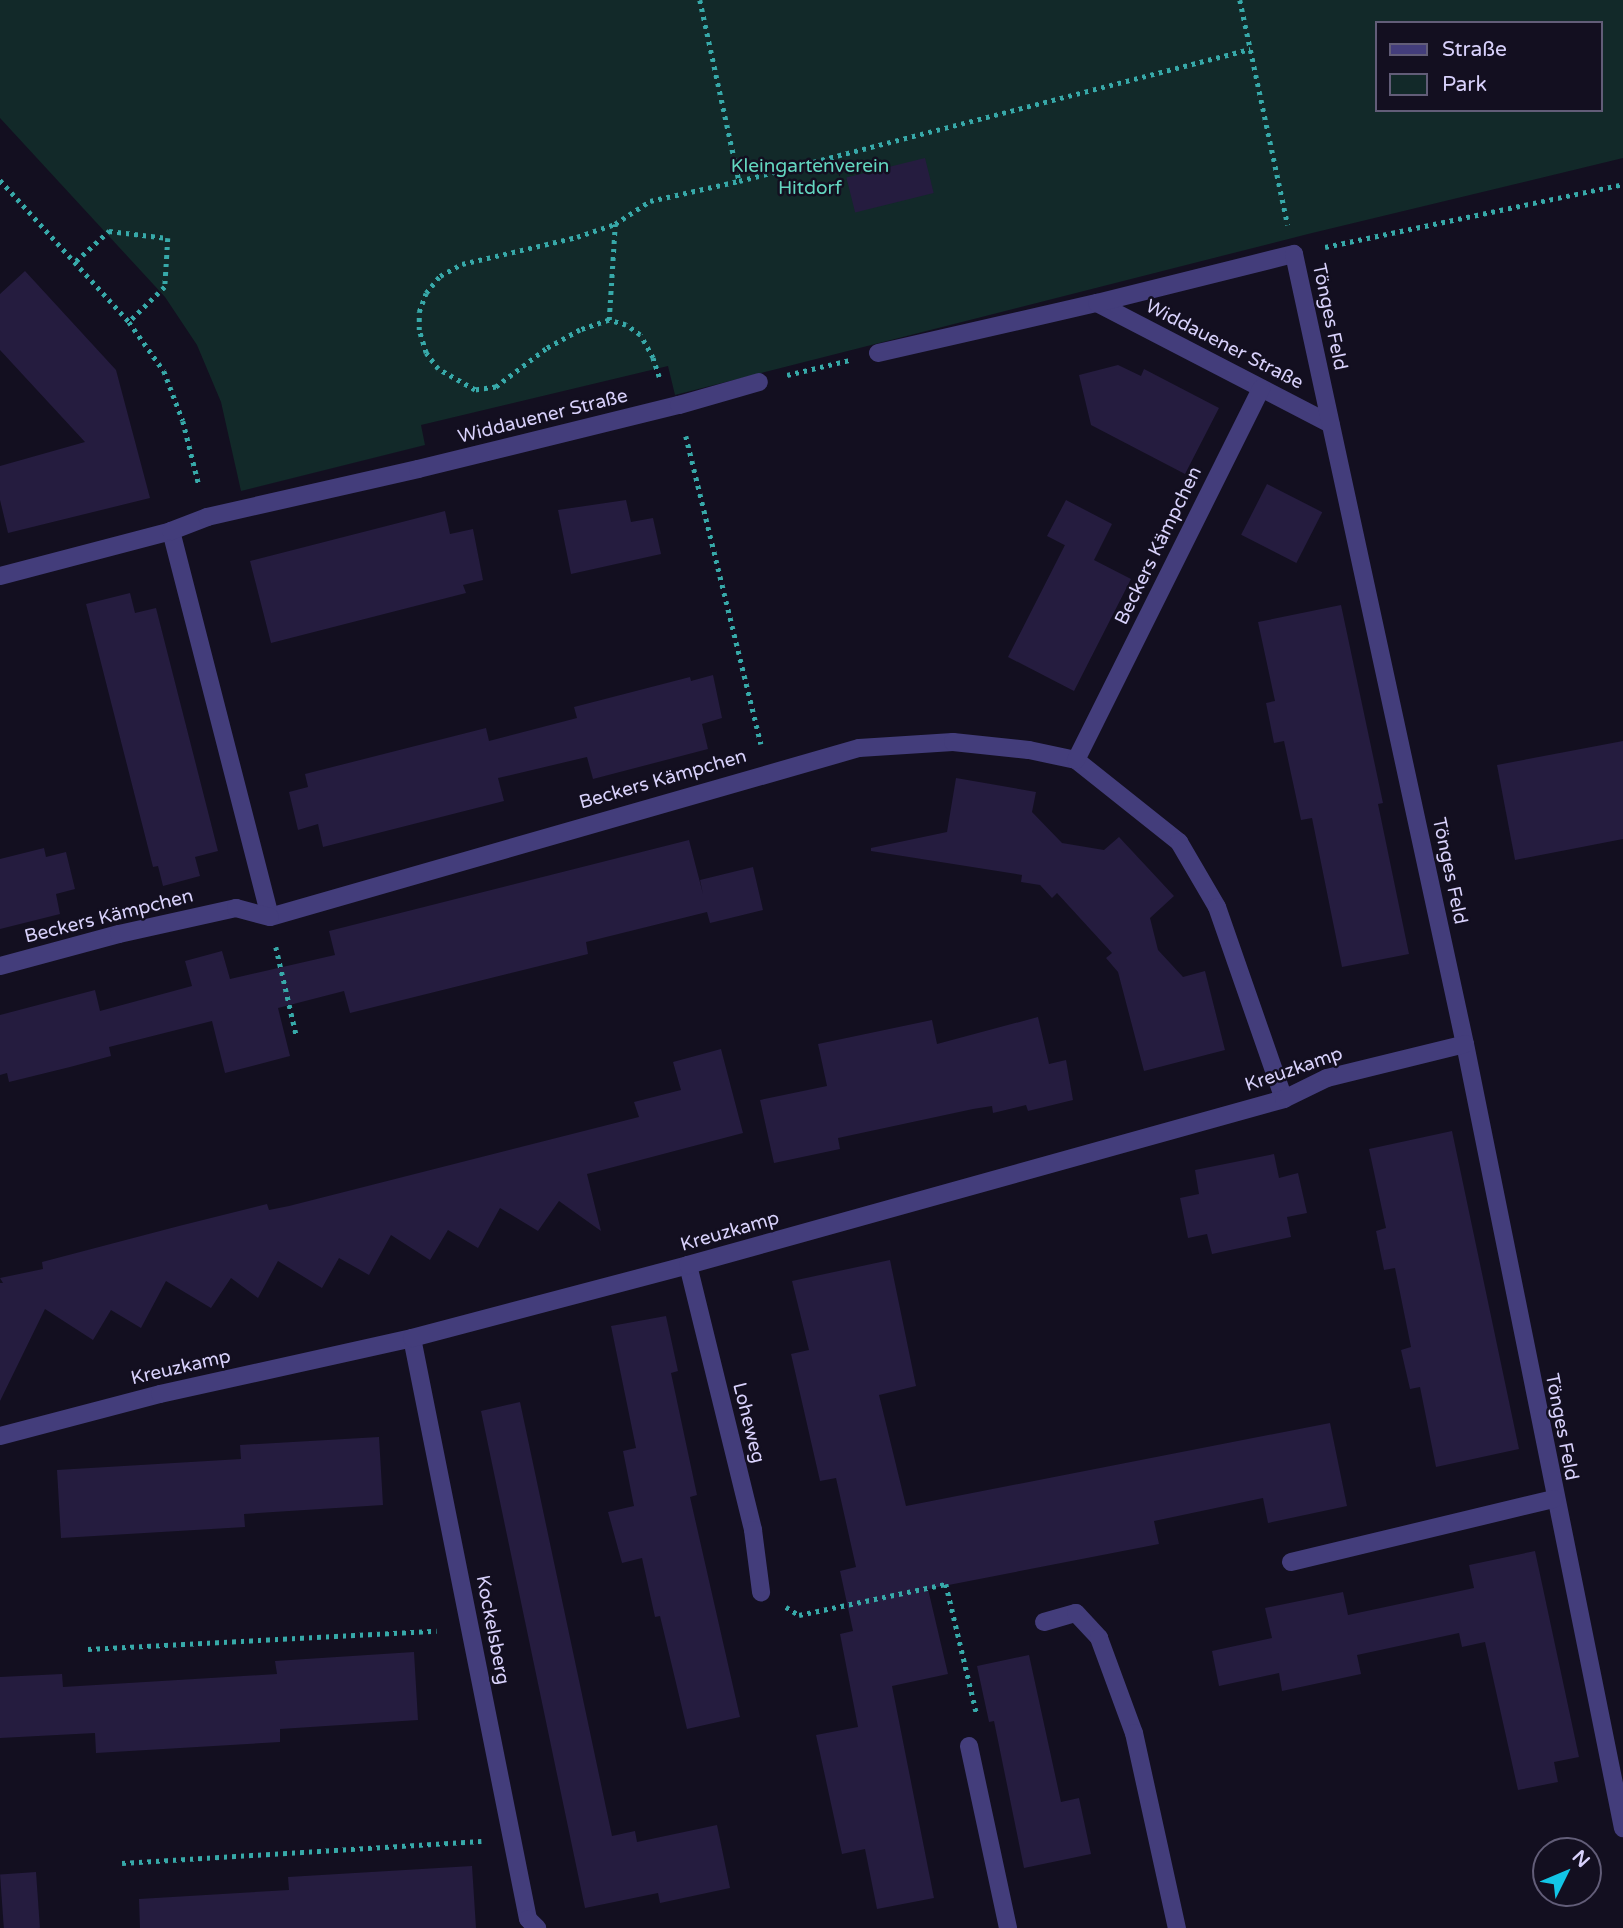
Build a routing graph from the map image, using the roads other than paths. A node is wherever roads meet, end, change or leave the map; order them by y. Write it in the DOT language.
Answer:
graph roads {
  1 [pos="1294,254"];
  2 [pos="1097,303"];
  3 [pos="878,353"];
  4 [pos="759,382"];
  5 [pos="1261,389"];
  6 [pos="1331,424"];
  7 [pos="171,531"];
  8 [pos="0,576"];
  9 [pos="1076,760"];
  10 [pos="270,917"];
  11 [pos="0,966"];
  12 [pos="1465,1044"];
  13 [pos="1283,1099"];
  14 [pos="688,1265"];
  15 [pos="412,1338"];
  16 [pos="0,1436"];
  17 [pos="1554,1499"];
  18 [pos="1291,1562"];
  19 [pos="761,1592"];
  20 [pos="1044,1622"];
  21 [pos="969,1746"];
  22 [pos="1623,1828"];
  23 [pos="537,1928"];
  24 [pos="1008,1928"];
  25 [pos="1177,1928"];
  1 -- 2 [label="street, Widdauener Straße"];
  1 -- 6 [label="street, Tönges Feld"];
  2 -- 3 [label="street, Widdauener Straße"];
  2 -- 5 [label="street, Widdauener Straße"];
  4 -- 7 [label="street, Widdauener Straße"];
  5 -- 6 [label="street, Widdauener Straße"];
  5 -- 9 [label="street, Beckers Kämpchen"];
  6 -- 12 [label="street, Tönges Feld"];
  7 -- 8 [label="street, Widdauener Straße"];
  7 -- 10 [label="street"];
  9 -- 10 [label="street, Beckers Kämpchen"];
  9 -- 13 [label="street, Beckers Kämpchen"];
  10 -- 11 [label="street, Beckers Kämpchen"];
  12 -- 13 [label="street, Kreuzkamp"];
  12 -- 17 [label="street, Tönges Feld"];
  13 -- 14 [label="street, Kreuzkamp"];
  14 -- 15 [label="street, Kreuzkamp"];
  14 -- 19 [label="street, Loheweg"];
  15 -- 16 [label="street, Kreuzkamp"];
  15 -- 23 [label="street, Kockelsberg"];
  17 -- 18 [label="street, Tönges Feld"];
  17 -- 22 [label="street, Tönges Feld"];
  20 -- 25 [label="street"];
  21 -- 24 [label="street"];
}
